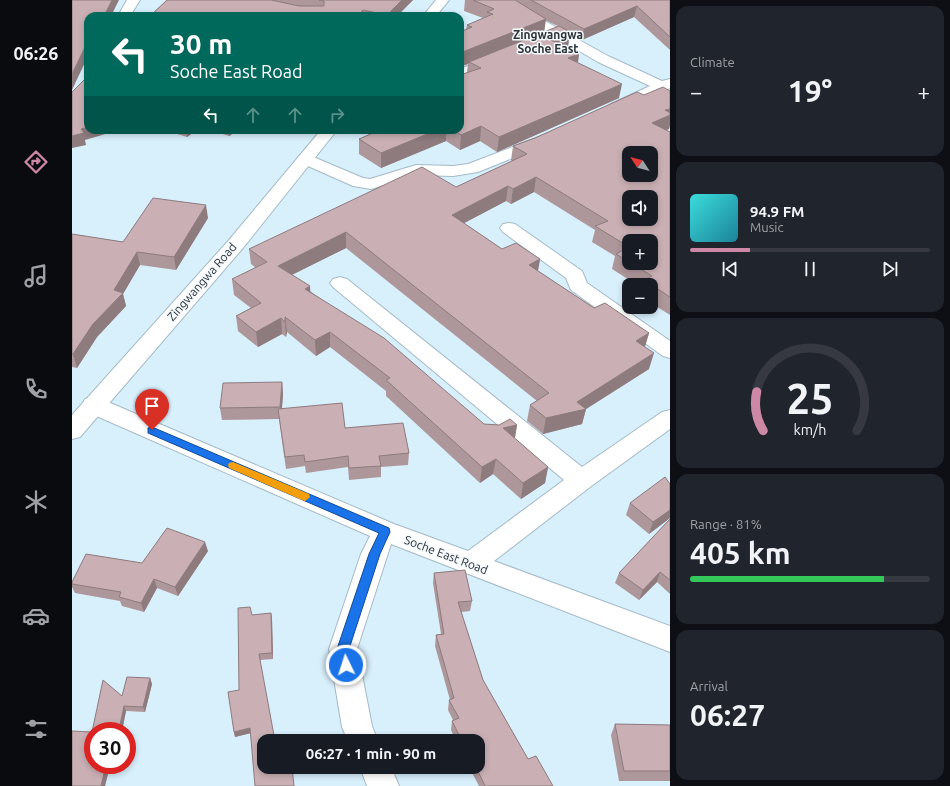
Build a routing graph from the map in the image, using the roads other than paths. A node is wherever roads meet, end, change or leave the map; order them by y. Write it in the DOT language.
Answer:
graph roads {
  1 [pos="134,0"];
  2 [pos="443,0"];
  3 [pos="498,0"];
  4 [pos="126,12"];
  5 [pos="432,12"];
  6 [pos="558,34"];
  7 [pos="543,38"];
  8 [pos="510,53"];
  9 [pos="464,72"];
  10 [pos="665,89"];
  11 [pos="605,112"];
  12 [pos="326,134"];
  13 [pos="554,135"];
  14 [pos="305,159"];
  15 [pos="509,228"];
  16 [pos="340,283"];
  17 [pos="670,351"];
  18 [pos="93,405"];
  19 [pos="670,418"];
  20 [pos="72,431"];
  21 [pos="581,480"];
  22 [pos="385,532"];
  23 [pos="471,564"];
  24 [pos="670,639"];
  25 [pos="360,734"];
  26 [pos="378,774"];
  27 [pos="383,786"];
  1 -- 4 [label="street"];
  2 -- 5 [label="street"];
  3 -- 6 [label="street"];
  6 -- 7 [label="street"];
  6 -- 10 [label="street"];
  8 -- 9 [label="street"];
  10 -- 11 [label="street"];
  12 -- 14 [label="street, Zingwangwa Road"];
  13 -- 14 [label="street"];
  14 -- 18 [label="street, Zingwangwa Road"];
  15 -- 17 [label="street"];
  16 -- 21 [label="street"];
  18 -- 20 [label="street, Zingwangwa Road"];
  18 -- 22 [label="street, Soche East Road"];
  19 -- 21 [label="street"];
  21 -- 23 [label="street"];
  22 -- 23 [label="street, Soche East Road"];
  22 -- 25 [label="street"];
  23 -- 24 [label="street, Soche East Road"];
  26 -- 27 [label="street"];
}
